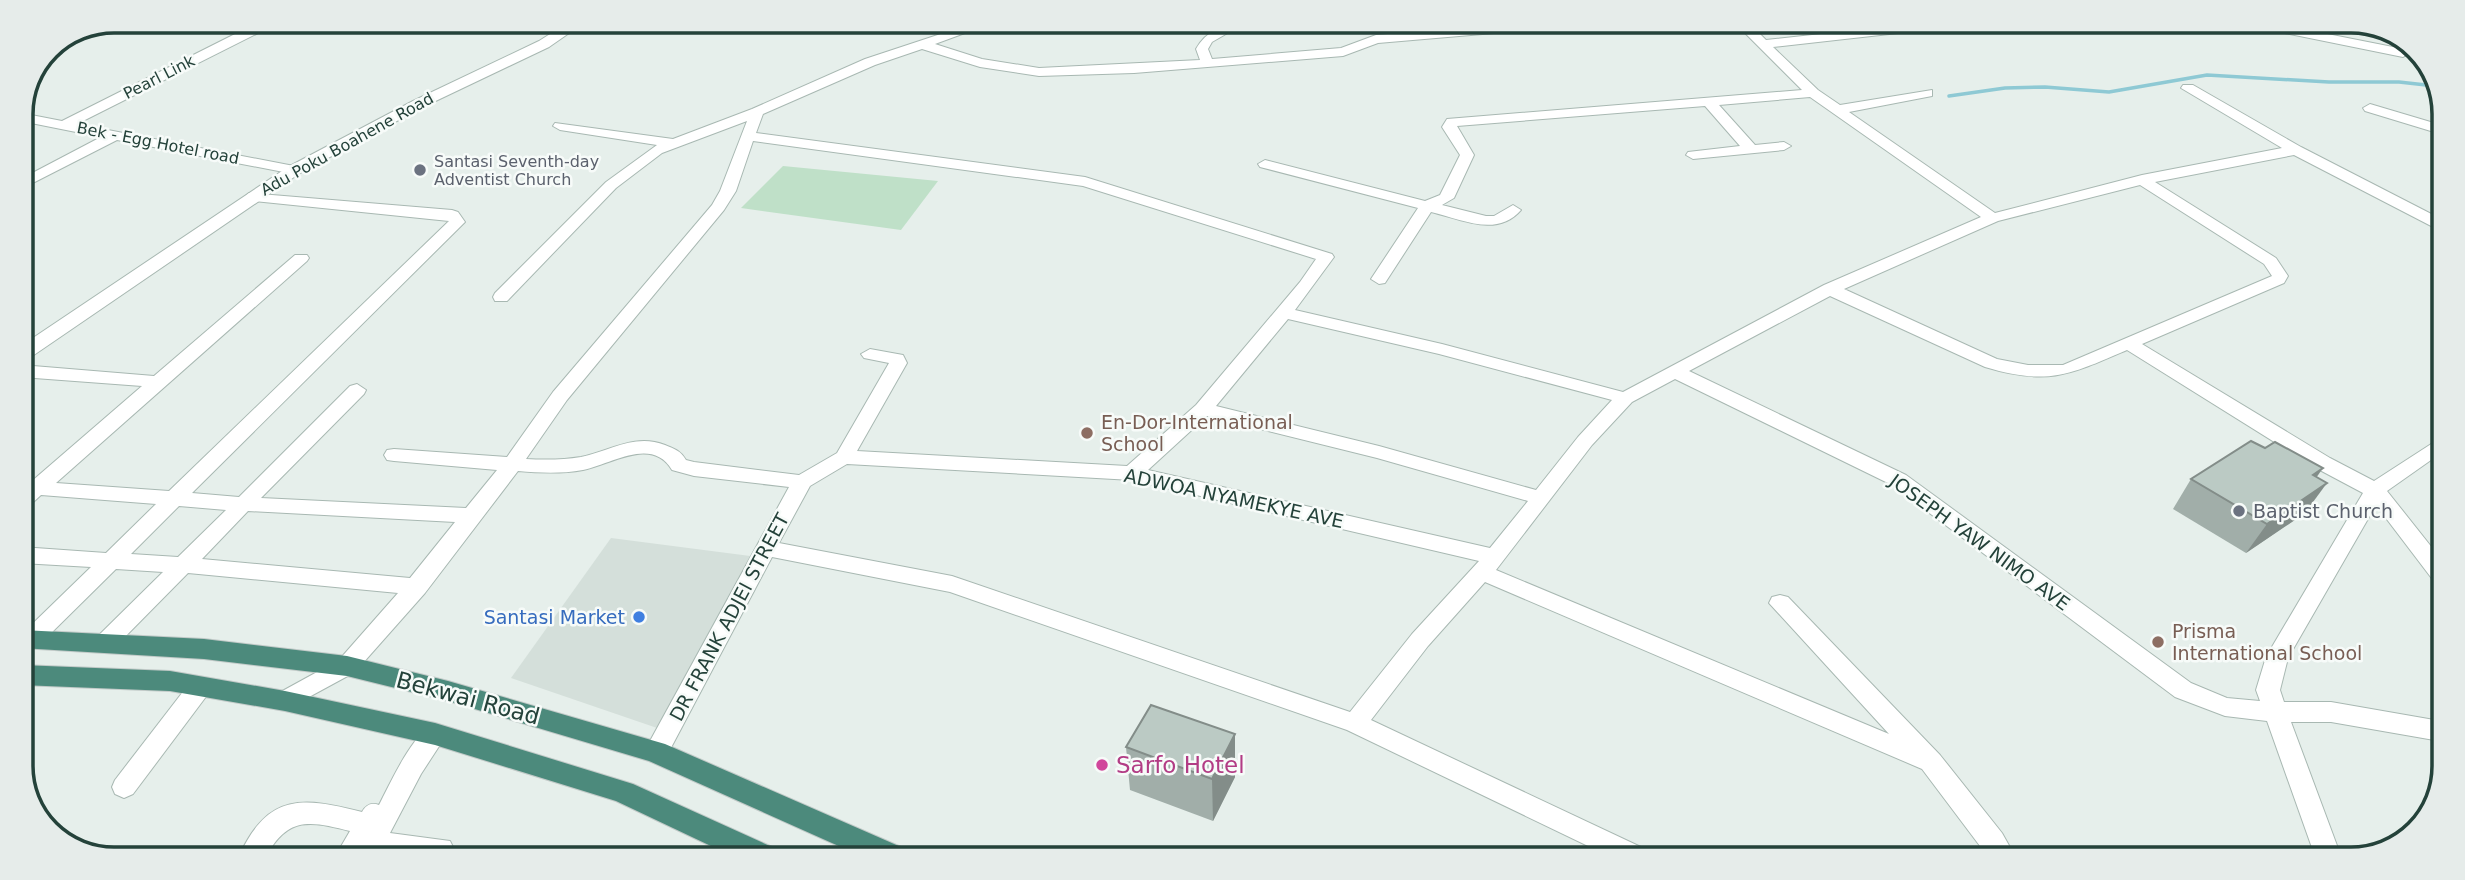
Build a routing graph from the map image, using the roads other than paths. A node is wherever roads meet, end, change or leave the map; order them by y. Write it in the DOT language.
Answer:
graph roads {
  1 [pos="247,33"];
  2 [pos="562,33"];
  3 [pos="955,33"];
  4 [pos="1220,33"];
  5 [pos="1446,33"];
  6 [pos="1752,33"];
  7 [pos="1866,33"];
  8 [pos="2304,33"];
  9 [pos="921,44"];
  10 [pos="1765,44"];
  11 [pos="2403,53"];
  12 [pos="1207,62"];
  13 [pos="2188,88"];
  14 [pos="1813,93"];
  15 [pos="1927,93"];
  16 [pos="1709,102"];
  17 [pos="2370,108"];
  18 [pos="1838,110"];
  19 [pos="757,112"];
  20 [pos="33,119"];
  21 [pos="64,125"];
  22 [pos="560,126"];
  23 [pos="2432,127"];
  24 [pos="114,136"];
  25 [pos="746,136"];
  26 [pos="673,143"];
  27 [pos="1784,146"];
  28 [pos="1751,149"];
  29 [pos="2296,150"];
  30 [pos="1693,155"];
  31 [pos="1265,164"];
  32 [pos="294,170"];
  33 [pos="33,179"];
  34 [pos="2142,180"];
  35 [pos="254,196"];
  36 [pos="1428,205"];
  37 [pos="1513,210"];
  38 [pos="1992,218"];
  39 [pos="2432,219"];
  40 [pos="301,258"];
  41 [pos="1379,279"];
  42 [pos="1830,289"];
  43 [pos="501,297"];
  44 [pos="1284,313"];
  45 [pos="2128,343"];
  46 [pos="33,347"];
  47 [pos="870,354"];
  48 [pos="33,372"];
  49 [pos="1676,372"];
  50 [pos="160,382"];
  51 [pos="357,390"];
  52 [pos="1625,398"];
  53 [pos="1203,409"];
  54 [pos="2432,450"];
  55 [pos="394,455"];
  56 [pos="844,457"];
  57 [pos="512,465"];
  58 [pos="1132,473"];
  59 [pos="802,482"];
  60 [pos="33,484"];
  61 [pos="33,487"];
  62 [pos="2375,490"];
  63 [pos="177,497"];
  64 [pos="1542,498"];
  65 [pos="243,504"];
  66 [pos="472,516"];
  67 [pos="766,548"];
  68 [pos="33,556"];
  69 [pos="110,561"];
  70 [pos="2432,563"];
  71 [pos="185,564"];
  72 [pos="1488,564"];
  73 [pos="417,587"];
  74 [pos="1780,603"];
  75 [pos="33,632"];
  76 [pos="33,639"];
  77 [pos="105,643"];
  78 [pos="347,666"];
  79 [pos="33,675"];
  80 [pos="200,687"];
  81 [pos="285,701"];
  82 [pos="2277,712"];
  83 [pos="1355,723"];
  84 [pos="2432,730"];
  85 [pos="435,734"];
  86 [pos="656,752"];
  87 [pos="1931,762"];
  88 [pos="412,766"];
  89 [pos="124,787"];
  90 [pos="367,824"];
  91 [pos="258,847"];
  92 [pos="354,847"];
  93 [pos="420,847"];
  94 [pos="742,847"];
  95 [pos="871,847"];
  96 [pos="1613,847"];
  97 [pos="1997,847"];
  98 [pos="2325,847"];
  1 -- 21 [label="street, Pearl Link"];
  2 -- 32 [label="street, Adu Poku Boahene Road"];
  3 -- 9 [label="street"];
  4 -- 12 [label="street"];
  5 -- 12 [label="street"];
  6 -- 10 [label="street"];
  7 -- 10 [label="street"];
  8 -- 11 [label="street"];
  9 -- 12 [label="street"];
  9 -- 19 [label="street"];
  10 -- 14 [label="street"];
  13 -- 29 [label="street"];
  14 -- 16 [label="street"];
  14 -- 18 [label="street"];
  15 -- 18 [label="street"];
  16 -- 28 [label="street"];
  16 -- 36 [label="street"];
  17 -- 23 [label="street"];
  18 -- 38 [label="street"];
  19 -- 25 [label="street"];
  19 -- 26 [label="street"];
  20 -- 21 [label="street, Bek - Egg Hotel road"];
  21 -- 24 [label="street, Bek - Egg Hotel road"];
  22 -- 26 [label="street"];
  24 -- 32 [label="street, Bek - Egg Hotel road"];
  24 -- 33 [label="street"];
  25 -- 44 [label="street"];
  25 -- 57 [label="street"];
  26 -- 43 [label="street"];
  27 -- 28 [label="street"];
  28 -- 30 [label="street"];
  29 -- 34 [label="street"];
  29 -- 39 [label="street"];
  31 -- 36 [label="street"];
  32 -- 35 [label="street, Adu Poku Boahene Road"];
  34 -- 38 [label="street"];
  34 -- 45 [label="street"];
  35 -- 46 [label="street, Adu Poku Boahene Road"];
  35 -- 63 [label="street"];
  36 -- 37 [label="street"];
  36 -- 41 [label="street"];
  38 -- 42 [label="street"];
  40 -- 50 [label="street"];
  42 -- 45 [label="street"];
  42 -- 49 [label="street"];
  44 -- 52 [label="street"];
  44 -- 53 [label="street"];
  45 -- 62 [label="street"];
  47 -- 56 [label="street"];
  48 -- 50 [label="street"];
  49 -- 52 [label="street"];
  49 -- 82 [label="street, JOSEPH YAW NIMO AVE"];
  50 -- 60 [label="street"];
  51 -- 65 [label="street"];
  52 -- 64 [label="street"];
  53 -- 58 [label="street"];
  53 -- 64 [label="street"];
  54 -- 62 [label="street"];
  55 -- 57 [label="street"];
  56 -- 58 [label="street, ADWOA NYAMEKYE AVE"];
  56 -- 59 [label="street"];
  57 -- 59 [label="street"];
  57 -- 66 [label="street"];
  58 -- 72 [label="street, ADWOA NYAMEKYE AVE"];
  59 -- 67 [label="street, DR FRANK ADJEI STREET"];
  61 -- 63 [label="street"];
  62 -- 70 [label="street"];
  62 -- 82 [label="street"];
  63 -- 65 [label="street"];
  63 -- 69 [label="street"];
  64 -- 72 [label="street"];
  65 -- 66 [label="street"];
  65 -- 71 [label="street"];
  66 -- 73 [label="street"];
  67 -- 83 [label="street"];
  67 -- 86 [label="street, DR FRANK ADJEI STREET"];
  68 -- 69 [label="street"];
  69 -- 71 [label="street"];
  69 -- 75 [label="street"];
  71 -- 73 [label="street"];
  71 -- 77 [label="street"];
  72 -- 83 [label="street"];
  72 -- 87 [label="street, ADWOA NYAMEKYE AVE"];
  73 -- 78 [label="street"];
  74 -- 87 [label="street"];
  76 -- 77 [label="highway, Bekwai Road"];
  77 -- 78 [label="highway, Bekwai Road"];
  78 -- 81 [label="street"];
  78 -- 86 [label="highway, Bekwai Road"];
  79 -- 80 [label="highway"];
  80 -- 81 [label="highway"];
  80 -- 89 [label="street"];
  81 -- 85 [label="highway"];
  82 -- 84 [label="street, JOSEPH YAW NIMO AVE"];
  82 -- 98 [label="street"];
  83 -- 96 [label="street"];
  85 -- 88 [label="street"];
  85 -- 94 [label="highway"];
  86 -- 95 [label="highway, Bekwai Road"];
  87 -- 97 [label="street"];
  88 -- 90 [label="street"];
  88 -- 93 [label="street"];
  90 -- 91 [label="street"];
  90 -- 92 [label="street"];
}
